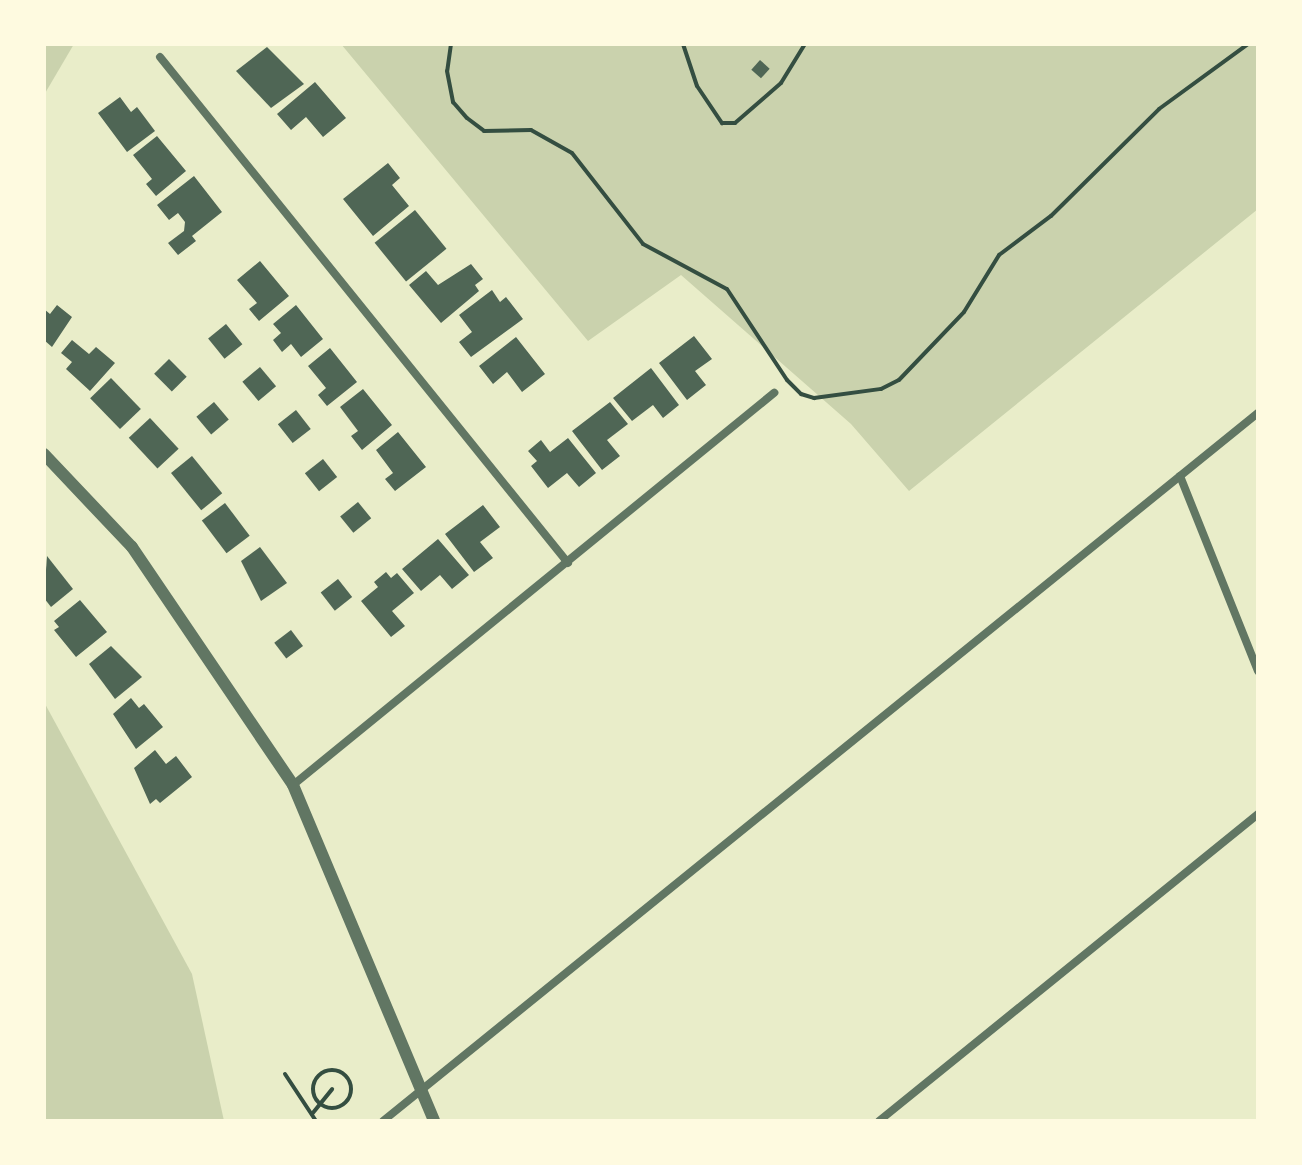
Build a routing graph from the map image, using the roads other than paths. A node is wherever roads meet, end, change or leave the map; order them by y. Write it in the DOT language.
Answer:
graph roads {
  1 [pos="160,57"];
  2 [pos="774,393"];
  3 [pos="1258,413"];
  4 [pos="44,454"];
  5 [pos="1180,476"];
  6 [pos="568,563"];
  7 [pos="1258,671"];
  8 [pos="293,785"];
  9 [pos="1258,814"];
  10 [pos="420,1092"];
  11 [pos="383,1121"];
  12 [pos="434,1121"];
  13 [pos="879,1121"];
  1 -- 6 [label="street"];
  2 -- 6 [label="street"];
  3 -- 5 [label="street"];
  4 -- 8 [label="street"];
  5 -- 7 [label="street"];
  5 -- 10 [label="street"];
  6 -- 8 [label="street"];
  8 -- 10 [label="street"];
  9 -- 13 [label="street"];
  10 -- 11 [label="street"];
  10 -- 12 [label="street"];
}
